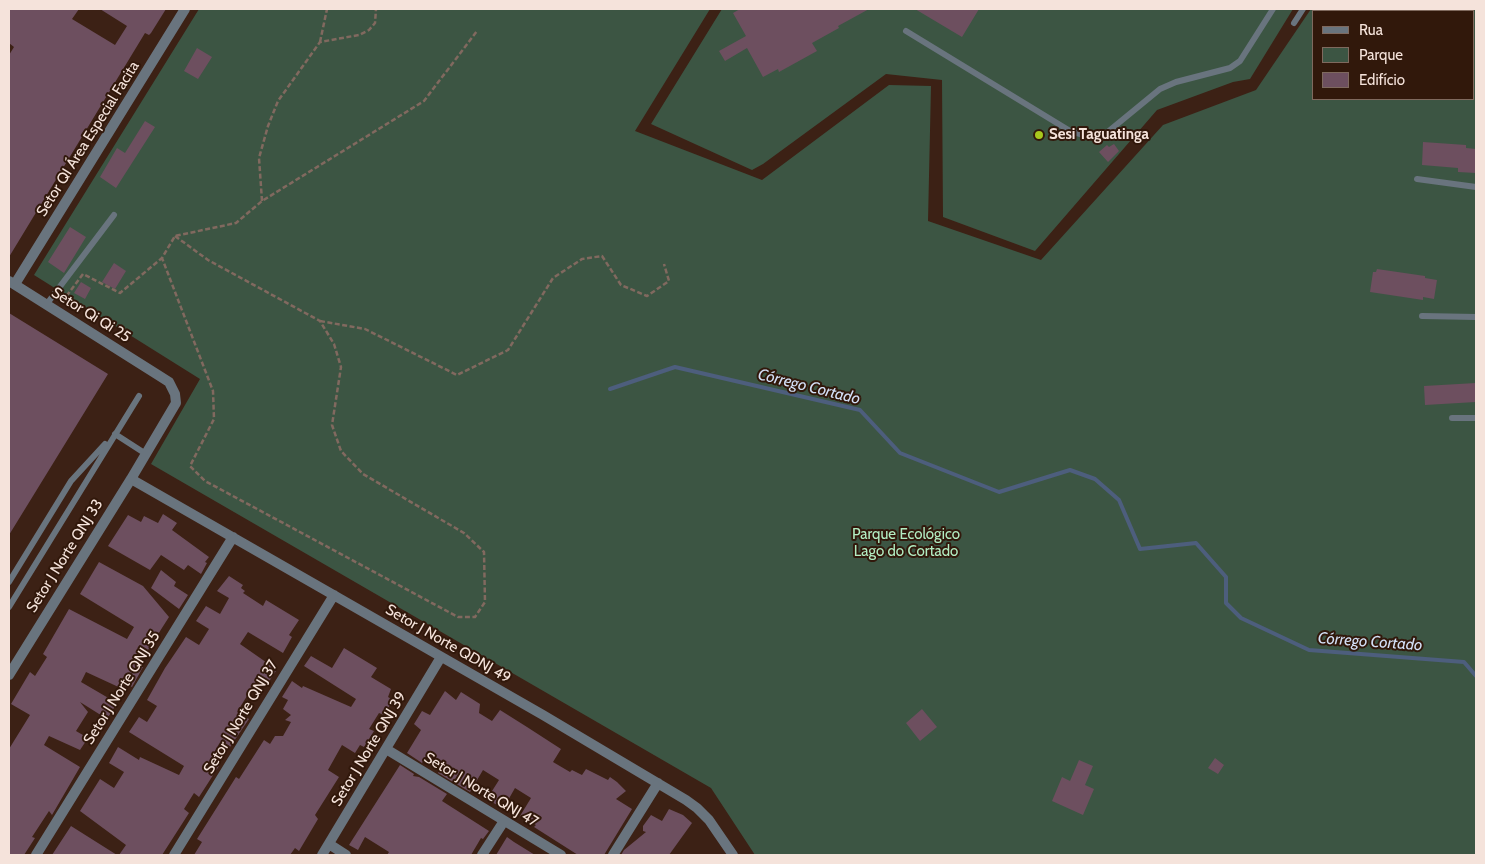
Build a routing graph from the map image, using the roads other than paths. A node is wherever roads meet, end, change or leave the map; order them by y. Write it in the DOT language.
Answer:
graph roads {
  1 [pos="186,9"];
  2 [pos="1273,9"];
  3 [pos="1304,9"];
  4 [pos="1294,24"];
  5 [pos="906,32"];
  6 [pos="1417,178"];
  7 [pos="1476,187"];
  8 [pos="114,215"];
  9 [pos="12,283"];
  10 [pos="51,308"];
  11 [pos="1422,316"];
  12 [pos="1476,317"];
  13 [pos="139,396"];
  14 [pos="1452,418"];
  15 [pos="1476,418"];
  16 [pos="115,434"];
  17 [pos="146,454"];
  18 [pos="131,479"];
  19 [pos="233,537"];
  20 [pos="9,582"];
  21 [pos="334,595"];
  22 [pos="9,607"];
  23 [pos="441,658"];
  24 [pos="9,674"];
  25 [pos="386,750"];
  26 [pos="658,783"];
  27 [pos="504,821"];
  28 [pos="329,844"];
  29 [pos="36,855"];
  30 [pos="174,855"];
  31 [pos="322,855"];
  32 [pos="346,855"];
  33 [pos="482,855"];
  34 [pos="561,855"];
  35 [pos="613,855"];
  36 [pos="733,855"];
  1 -- 9 [label="street, Setor QI Área Especial Facita"];
  2 -- 5 [label="lane"];
  3 -- 4 [label="lane"];
  6 -- 7 [label="lane"];
  8 -- 10 [label="lane"];
  9 -- 10 [label="street, Setor Qi Qi 25"];
  10 -- 17 [label="street, Setor Qi Qi 25"];
  11 -- 12 [label="lane"];
  13 -- 16 [label="lane"];
  14 -- 15 [label="lane"];
  16 -- 17 [label="lane"];
  16 -- 20 [label="lane"];
  16 -- 22 [label="lane"];
  17 -- 18 [label="street, Setor J Norte QNJ 33"];
  18 -- 19 [label="street, Setor J Norte QDNJ 49"];
  18 -- 24 [label="street, Setor J Norte QNJ 33"];
  19 -- 21 [label="street, Setor J Norte QDNJ 49"];
  19 -- 29 [label="street, Setor J Norte QNJ 35"];
  21 -- 23 [label="street, Setor J Norte QDNJ 49"];
  21 -- 30 [label="street, Setor J Norte QNJ 37"];
  23 -- 25 [label="street, Setor J Norte QNJ 39"];
  23 -- 26 [label="street, Setor J Norte QDNJ 49"];
  25 -- 27 [label="street, Setor J Norte QNJ 47"];
  25 -- 28 [label="street, Setor J Norte QNJ 39"];
  26 -- 35 [label="street"];
  26 -- 36 [label="street, Setor J Norte QDNJ 49"];
  27 -- 33 [label="street"];
  27 -- 34 [label="street, Setor J Norte QNJ 47"];
  28 -- 31 [label="street, Setor J Norte QNJ 39"];
  28 -- 32 [label="street"];
}
